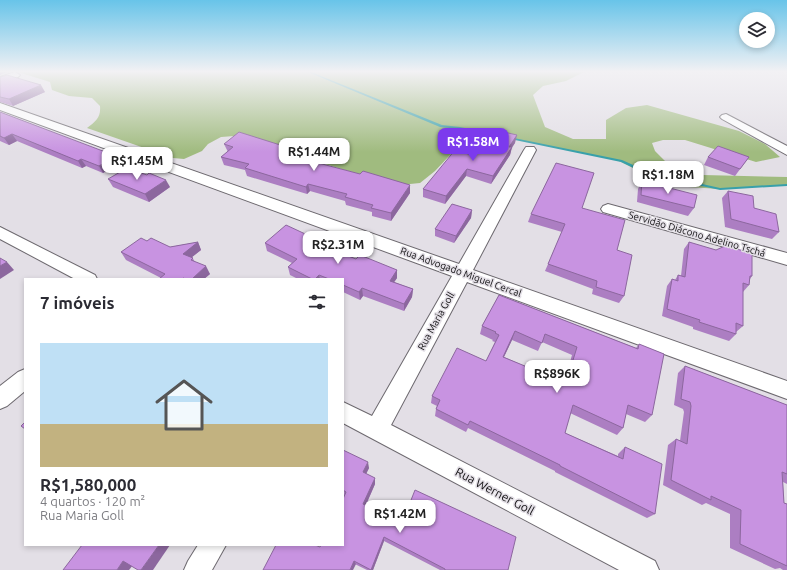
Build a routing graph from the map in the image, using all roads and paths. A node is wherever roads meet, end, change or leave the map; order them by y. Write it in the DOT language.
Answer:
graph roads {
  1 [pos="0,106"];
  2 [pos="726,117"];
  3 [pos="530,150"];
  4 [pos="787,151"];
  5 [pos="608,209"];
  6 [pos="0,232"];
  7 [pos="787,259"];
  8 [pos="463,273"];
  9 [pos="87,278"];
  10 [pos="24,379"];
  11 [pos="787,390"];
  12 [pos="0,399"];
  13 [pos="344,412"];
  14 [pos="377,429"];
  15 [pos="212,546"];
  16 [pos="197,570"];
  17 [pos="646,570"];
  1 -- 8 [label="street, Rua Advogado Miguel Cercal"];
  2 -- 4 [label="street"];
  3 -- 8 [label="street, Rua Maria Goll"];
  5 -- 7 [label="street, Servidão Diácono Adelino Tschá"];
  6 -- 9 [label="street"];
  8 -- 11 [label="street, Rua Advogado Miguel Cercal"];
  8 -- 14 [label="street, Rua Maria Goll"];
  10 -- 12 [label="street"];
  13 -- 14 [label="street, Rua Werner Goll"];
  14 -- 17 [label="street, Rua Werner Goll"];
  15 -- 16 [label="street"];
}
